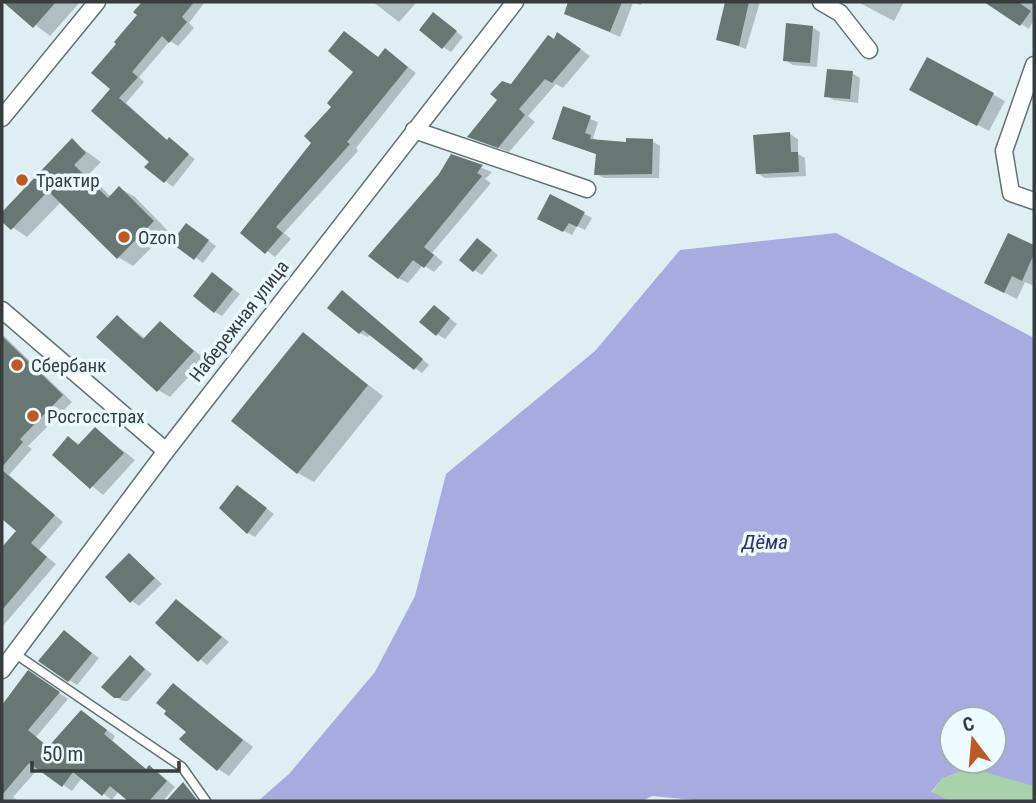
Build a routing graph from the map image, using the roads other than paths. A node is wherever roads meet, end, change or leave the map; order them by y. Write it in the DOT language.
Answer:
graph roads {
  1 [pos="97,2"];
  2 [pos="515,2"];
  3 [pos="821,2"];
  4 [pos="869,50"];
  5 [pos="1034,65"];
  6 [pos="2,118"];
  7 [pos="414,130"];
  8 [pos="587,189"];
  9 [pos="1034,201"];
  10 [pos="2,310"];
  11 [pos="166,451"];
  12 [pos="13,652"];
  13 [pos="2,670"];
  14 [pos="206,801"];
  1 -- 6 [label="street"];
  2 -- 7 [label="street, Набережная улица"];
  3 -- 4 [label="street"];
  5 -- 9 [label="street"];
  7 -- 8 [label="street"];
  7 -- 11 [label="street, Набережная улица"];
  10 -- 11 [label="street"];
  11 -- 12 [label="street, Набережная улица"];
  12 -- 13 [label="street, Набережная улица"];
  12 -- 14 [label="lane"];
}
